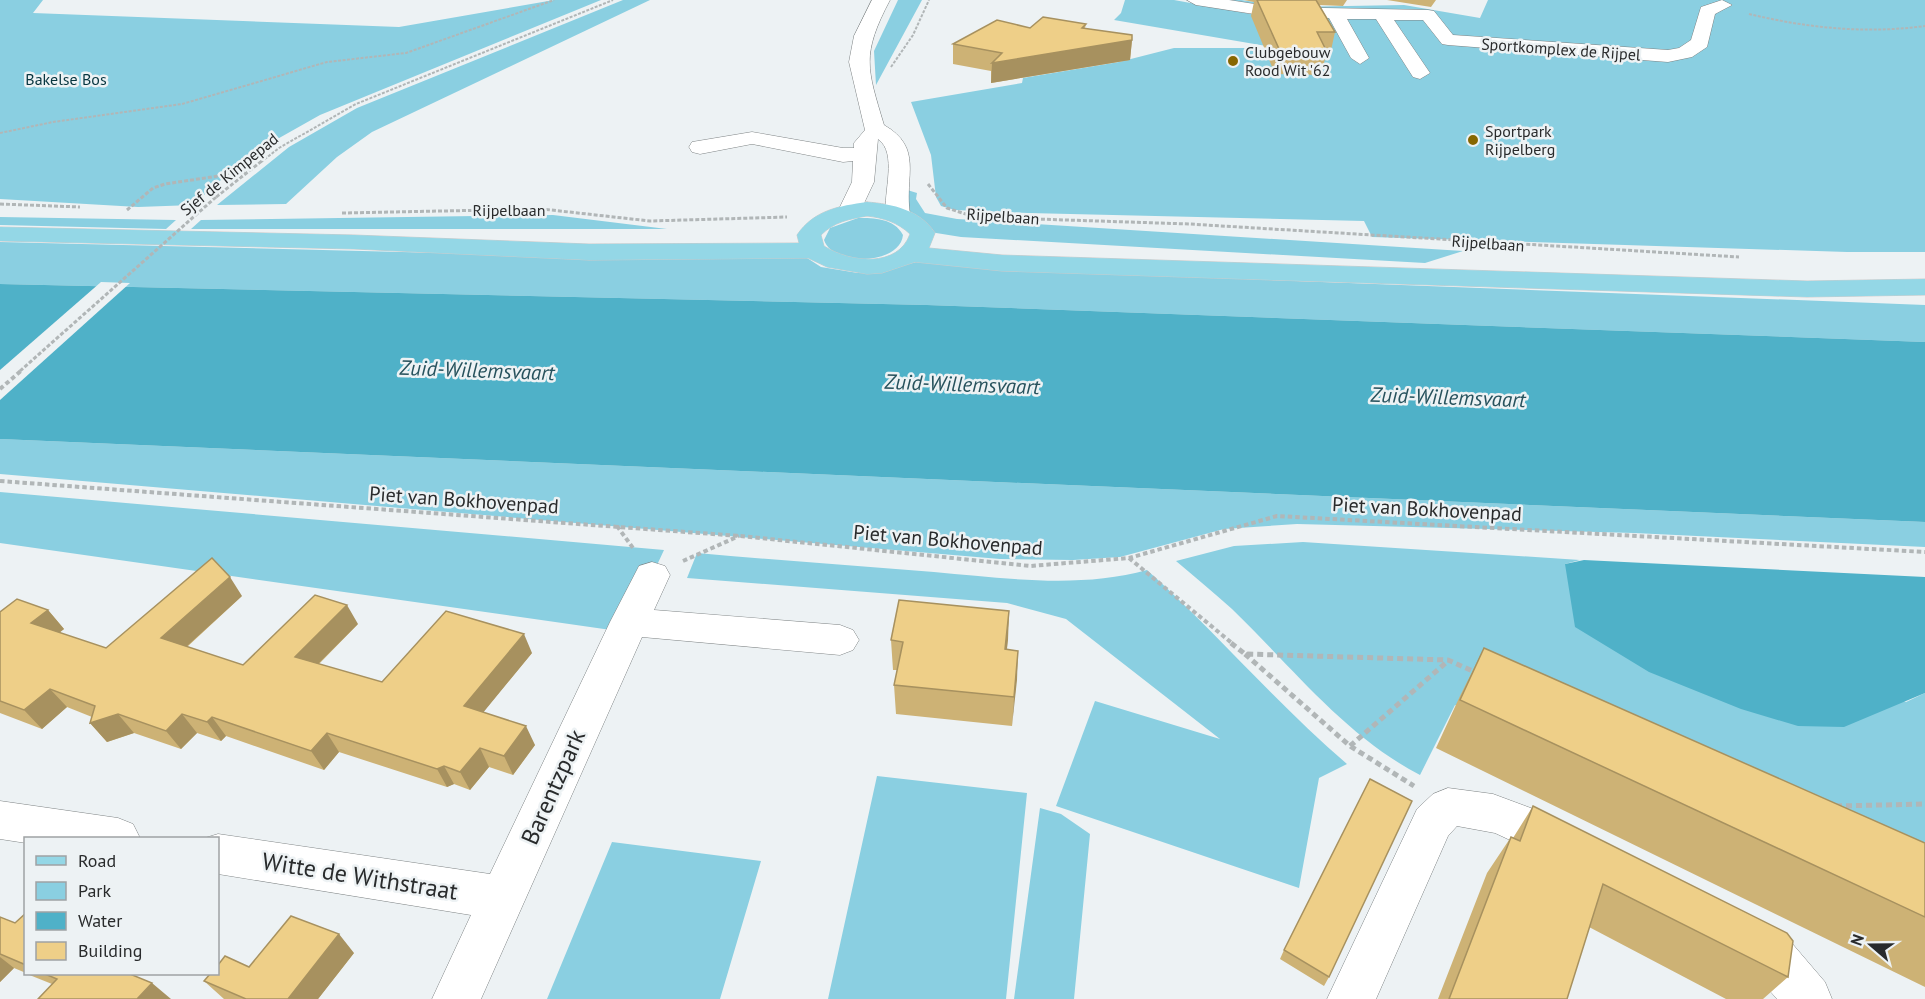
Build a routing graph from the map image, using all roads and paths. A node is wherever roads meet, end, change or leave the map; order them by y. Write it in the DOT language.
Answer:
graph roads {
  1 [pos="554,0"];
  2 [pos="613,0"];
  3 [pos="881,0"];
  4 [pos="929,0"];
  5 [pos="1196,0"];
  6 [pos="1723,5"];
  7 [pos="1375,7"];
  8 [pos="1335,14"];
  9 [pos="1925,26"];
  10 [pos="1360,58"];
  11 [pos="888,71"];
  12 [pos="1420,73"];
  13 [pos="874,128"];
  14 [pos="0,133"];
  15 [pos="700,147"];
  16 [pos="810,148"];
  17 [pos="864,154"];
  18 [pos="768,155"];
  19 [pos="246,172"];
  20 [pos="925,176"];
  21 [pos="0,204"];
  22 [pos="81,207"];
  23 [pos="137,211"];
  24 [pos="850,211"];
  25 [pos="331,213"];
  26 [pos="193,214"];
  27 [pos="898,214"];
  28 [pos="204,215"];
  29 [pos="790,216"];
  30 [pos="0,234"];
  31 [pos="813,239"];
  32 [pos="916,243"];
  33 [pos="1744,257"];
  34 [pos="1925,287"];
  35 [pos="1807,289"];
  36 [pos="1925,298"];
  37 [pos="0,389"];
  38 [pos="0,481"];
  39 [pos="1925,552"];
  40 [pos="1129,558"];
  41 [pos="652,575"];
  42 [pos="628,622"];
  43 [pos="840,640"];
  44 [pos="1245,654"];
  45 [pos="1448,660"];
  46 [pos="1480,675"];
  47 [pos="1350,746"];
  48 [pos="1925,804"];
  49 [pos="1825,806"];
  50 [pos="1448,807"];
  51 [pos="0,820"];
  52 [pos="111,837"];
  53 [pos="219,854"];
  54 [pos="1600,864"];
  55 [pos="502,898"];
  56 [pos="1725,928"];
  57 [pos="456,999"];
  58 [pos="1351,999"];
  59 [pos="1808,999"];
  1 -- 14 [label="path"];
  2 -- 19 [label="path, Sjef de Kimpepad"];
  3 -- 13 [label="street"];
  4 -- 11 [label="path"];
  5 -- 8 [label="street, Sportkomplex de Rijpel"];
  6 -- 7 [label="street, Sportkomplex de Rijpel"];
  6 -- 9 [label="path"];
  7 -- 8 [label="street, Sportkomplex de Rijpel"];
  7 -- 12 [label="street"];
  8 -- 10 [label="street"];
  13 -- 17 [label="street"];
  13 -- 27 [label="street"];
  15 -- 16 [label="street"];
  16 -- 17 [label="street"];
  16 -- 18 [label="street"];
  17 -- 24 [label="street"];
  19 -- 23 [label="path"];
  19 -- 37 [label="path, Sjef de Kimpepad, bridge"];
  20 -- 33 [label="path, Rijpelbaan"];
  21 -- 22 [label="path"];
  24 -- 27 [label="main road"];
  24 -- 31 [label="main road"];
  25 -- 29 [label="path, Rijpelbaan"];
  26 -- 28 [label="path"];
  27 -- 32 [label="main road"];
  30 -- 31 [label="main road, Rijpelbaan"];
  31 -- 32 [label="main road"];
  32 -- 35 [label="main road, Rijpelbaan"];
  34 -- 35 [label="main road, Rijpelbaan"];
  35 -- 36 [label="main road, Rijpelbaan"];
  38 -- 40 [label="path, Piet van Bokhovenpad"];
  39 -- 40 [label="path, Piet van Bokhovenpad"];
  40 -- 44 [label="path"];
  41 -- 42 [label="street, Barentzpark"];
  42 -- 43 [label="street"];
  42 -- 55 [label="street, Barentzpark"];
  44 -- 45 [label="path"];
  44 -- 47 [label="path"];
  45 -- 46 [label="path"];
  45 -- 47 [label="path"];
  47 -- 50 [label="path"];
  48 -- 49 [label="path"];
  50 -- 54 [label="street"];
  50 -- 58 [label="street"];
  51 -- 52 [label="street"];
  53 -- 55 [label="street, Witte de Withstraat"];
  55 -- 57 [label="street, Barentzpark"];
  56 -- 59 [label="street"];
}
